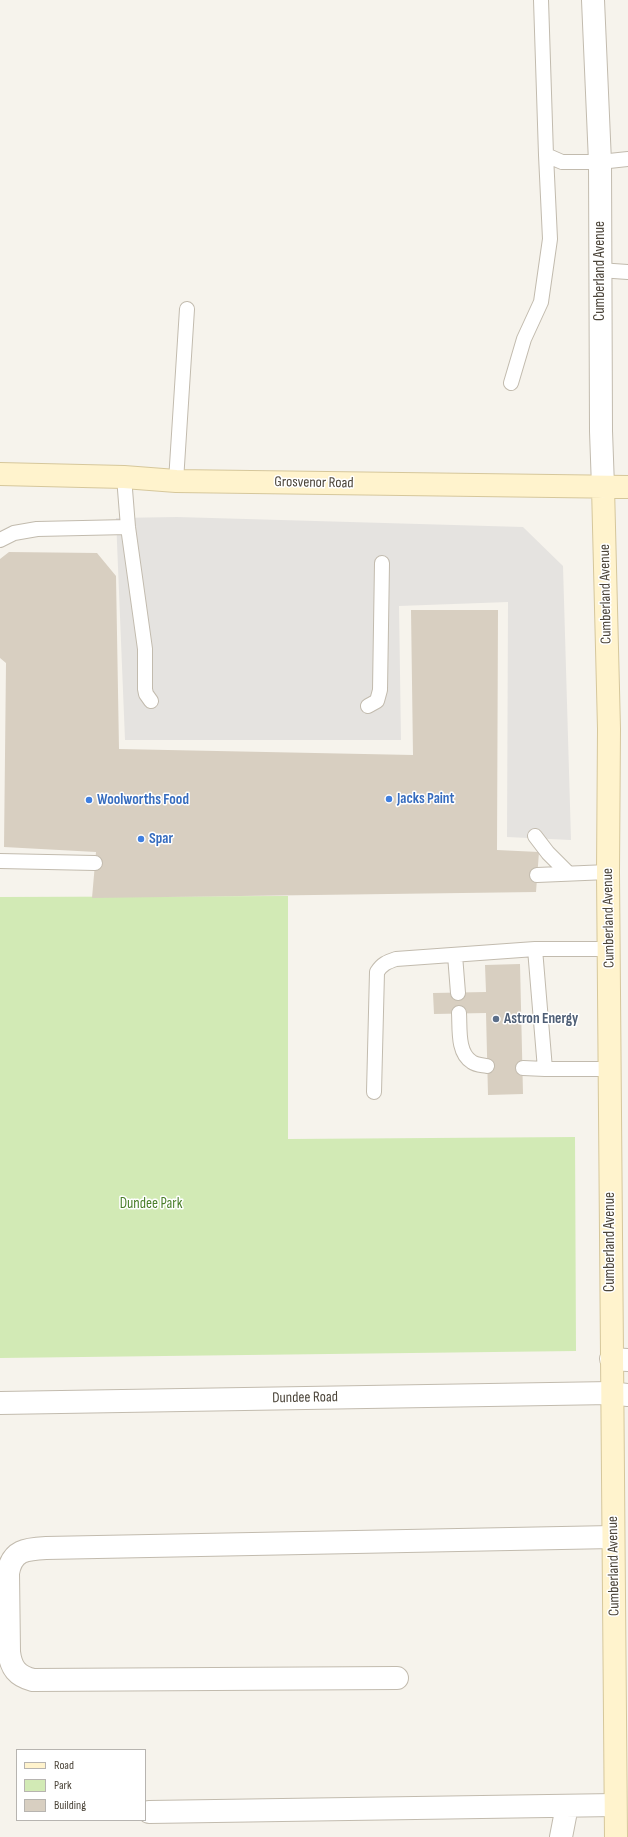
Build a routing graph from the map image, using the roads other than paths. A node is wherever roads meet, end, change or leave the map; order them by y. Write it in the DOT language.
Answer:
graph roads {
  1 [pos="541,0"];
  2 [pos="593,0"];
  3 [pos="546,155"];
  4 [pos="628,159"];
  5 [pos="600,162"];
  6 [pos="599,270"];
  7 [pos="628,272"];
  8 [pos="188,309"];
  9 [pos="511,383"];
  10 [pos="0,474"];
  11 [pos="124,477"];
  12 [pos="176,482"];
  13 [pos="603,487"];
  14 [pos="628,487"];
  15 [pos="128,527"];
  16 [pos="0,540"];
  17 [pos="382,564"];
  18 [pos="151,701"];
  19 [pos="368,706"];
  20 [pos="535,836"];
  21 [pos="0,861"];
  22 [pos="95,863"];
  23 [pos="608,872"];
  24 [pos="568,873"];
  25 [pos="537,875"];
  26 [pos="535,949"];
  27 [pos="609,949"];
  28 [pos="455,955"];
  29 [pos="458,993"];
  30 [pos="459,1013"];
  31 [pos="487,1066"];
  32 [pos="523,1068"];
  33 [pos="545,1069"];
  34 [pos="610,1069"];
  35 [pos="374,1092"];
  36 [pos="619,1360"];
  37 [pos="619,1394"];
  38 [pos="0,1403"];
  39 [pos="614,1537"];
  40 [pos="397,1678"];
  41 [pos="615,1805"];
  42 [pos="567,1806"];
  43 [pos="149,1812"];
  44 [pos="561,1837"];
  45 [pos="616,1837"];
  1 -- 3 [label="lane"];
  2 -- 5 [label="street, Cumberland Avenue"];
  3 -- 5 [label="lane"];
  3 -- 9 [label="lane"];
  4 -- 5 [label="lane"];
  5 -- 6 [label="street, Cumberland Avenue"];
  6 -- 7 [label="lane"];
  6 -- 13 [label="street, Cumberland Avenue"];
  8 -- 12 [label="lane"];
  10 -- 11 [label="street, Grosvenor Road"];
  11 -- 12 [label="street, Grosvenor Road"];
  11 -- 15 [label="lane"];
  12 -- 13 [label="street, Grosvenor Road"];
  13 -- 14 [label="street, Grosvenor Road"];
  13 -- 23 [label="street, Cumberland Avenue"];
  15 -- 16 [label="lane"];
  15 -- 18 [label="lane"];
  17 -- 19 [label="lane"];
  20 -- 24 [label="lane"];
  21 -- 22 [label="lane"];
  23 -- 24 [label="lane"];
  23 -- 27 [label="street, Cumberland Avenue"];
  24 -- 25 [label="lane"];
  26 -- 27 [label="lane"];
  26 -- 28 [label="lane"];
  26 -- 33 [label="lane"];
  27 -- 34 [label="street, Cumberland Avenue"];
  28 -- 29 [label="lane"];
  28 -- 35 [label="lane"];
  30 -- 31 [label="lane"];
  32 -- 33 [label="lane"];
  33 -- 34 [label="lane"];
  34 -- 36 [label="street, Cumberland Avenue"];
  36 -- 37 [label="street, Cumberland Avenue"];
  37 -- 38 [label="street, Dundee Road"];
  37 -- 39 [label="street, Cumberland Avenue"];
  39 -- 40 [label="street"];
  39 -- 41 [label="street, Cumberland Avenue"];
  41 -- 42 [label="street"];
  41 -- 45 [label="street, Cumberland Avenue"];
  42 -- 43 [label="street"];
  42 -- 44 [label="street"];
}
